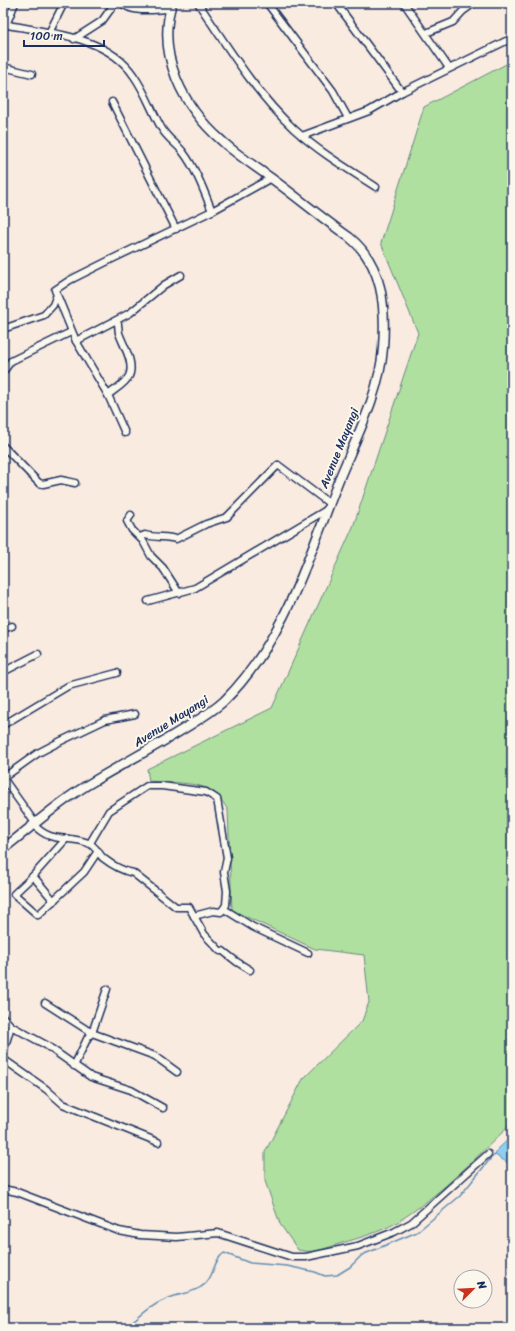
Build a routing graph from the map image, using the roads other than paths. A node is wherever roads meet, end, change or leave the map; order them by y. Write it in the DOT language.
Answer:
graph roads {
  1 [pos="15,3"];
  2 [pos="64,3"];
  3 [pos="115,3"];
  4 [pos="122,3"];
  5 [pos="198,3"];
  6 [pos="267,3"];
  7 [pos="336,3"];
  8 [pos="404,3"];
  9 [pos="474,3"];
  10 [pos="171,6"];
  11 [pos="4,25"];
  12 [pos="49,33"];
  13 [pos="426,33"];
  14 [pos="74,39"];
  15 [pos="506,41"];
  16 [pos="3,67"];
  17 [pos="449,68"];
  18 [pos="32,74"];
  19 [pos="402,92"];
  20 [pos="112,102"];
  21 [pos="348,118"];
  22 [pos="302,136"];
  23 [pos="271,178"];
  24 [pos="376,188"];
  25 [pos="212,211"];
  26 [pos="176,229"];
  27 [pos="181,275"];
  28 [pos="56,297"];
  29 [pos="117,321"];
  30 [pos="3,329"];
  31 [pos="72,332"];
  32 [pos="76,341"];
  33 [pos="3,372"];
  34 [pos="108,395"];
  35 [pos="125,433"];
  36 [pos="3,446"];
  37 [pos="75,483"];
  38 [pos="329,506"];
  39 [pos="131,515"];
  40 [pos="140,537"];
  41 [pos="179,593"];
  42 [pos="148,601"];
  43 [pos="12,626"];
  44 [pos="3,630"];
  45 [pos="38,654"];
  46 [pos="3,672"];
  47 [pos="116,673"];
  48 [pos="134,714"];
  49 [pos="3,726"];
  50 [pos="3,778"];
  51 [pos="34,824"];
  52 [pos="66,840"];
  53 [pos="90,843"];
  54 [pos="3,849"];
  55 [pos="98,851"];
  56 [pos="33,876"];
  57 [pos="54,901"];
  58 [pos="224,909"];
  59 [pos="194,916"];
  60 [pos="308,953"];
  61 [pos="250,970"];
  62 [pos="107,989"];
  63 [pos="45,1003"];
  64 [pos="3,1017"];
  65 [pos="11,1026"];
  66 [pos="92,1033"];
  67 [pos="3,1053"];
  68 [pos="3,1059"];
  69 [pos="74,1066"];
  70 [pos="177,1072"];
  71 [pos="163,1108"];
  72 [pos="158,1142"];
  73 [pos="488,1154"];
  74 [pos="3,1190"];
  1 -- 11 [label="street"];
  2 -- 12 [label="street"];
  3 -- 14 [label="street"];
  4 -- 10 [label="street"];
  5 -- 22 [label="street"];
  6 -- 21 [label="street"];
  7 -- 19 [label="street"];
  8 -- 13 [label="street"];
  9 -- 13 [label="street"];
  10 -- 23 [label="street, Avenue Mayangi"];
  11 -- 12 [label="street"];
  12 -- 14 [label="street"];
  13 -- 17 [label="street"];
  14 -- 25 [label="street"];
  15 -- 17 [label="street"];
  16 -- 18 [label="street"];
  17 -- 19 [label="street"];
  19 -- 21 [label="street"];
  20 -- 26 [label="street"];
  21 -- 22 [label="street"];
  22 -- 24 [label="street"];
  23 -- 25 [label="street"];
  23 -- 38 [label="street, Avenue Mayangi"];
  25 -- 26 [label="street"];
  26 -- 28 [label="street"];
  27 -- 29 [label="street"];
  28 -- 30 [label="street"];
  28 -- 31 [label="street"];
  29 -- 32 [label="street"];
  29 -- 34 [label="street"];
  31 -- 32 [label="street"];
  31 -- 33 [label="street"];
  32 -- 34 [label="street"];
  34 -- 35 [label="street"];
  36 -- 37 [label="street"];
  38 -- 40 [label="street"];
  38 -- 41 [label="street"];
  38 -- 51 [label="street, Avenue Mayangi"];
  39 -- 40 [label="street"];
  40 -- 41 [label="street"];
  41 -- 42 [label="street"];
  43 -- 44 [label="street"];
  45 -- 46 [label="street"];
  47 -- 49 [label="street"];
  48 -- 50 [label="street"];
  50 -- 51 [label="street"];
  51 -- 52 [label="street"];
  51 -- 54 [label="street, Avenue Mayangi"];
  52 -- 53 [label="street"];
  52 -- 56 [label="street"];
  53 -- 55 [label="street"];
  53 -- 58 [label="street"];
  55 -- 57 [label="street"];
  55 -- 59 [label="street"];
  56 -- 57 [label="street"];
  56 -- 57 [label="street"];
  58 -- 59 [label="street"];
  58 -- 60 [label="street"];
  59 -- 61 [label="street"];
  62 -- 66 [label="street"];
  63 -- 66 [label="street"];
  64 -- 65 [label="street"];
  65 -- 67 [label="street"];
  65 -- 69 [label="street"];
  66 -- 69 [label="street"];
  66 -- 70 [label="street"];
  68 -- 72 [label="street"];
  69 -- 71 [label="street"];
  73 -- 74 [label="street"];
}
